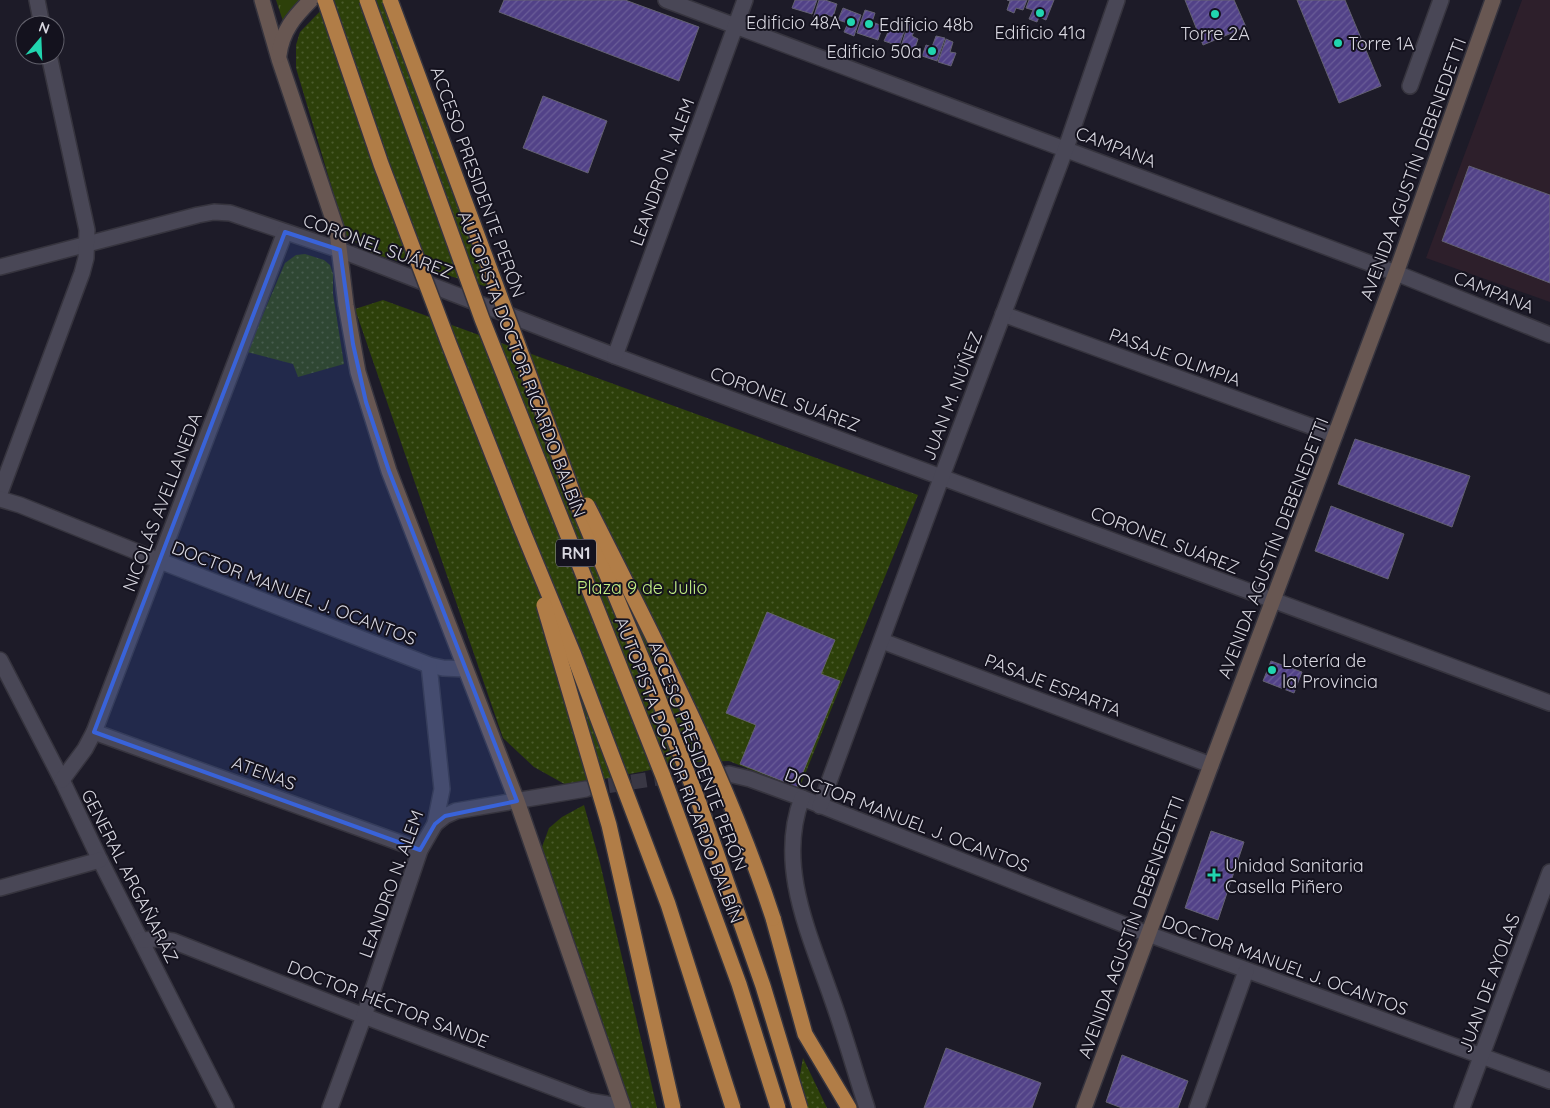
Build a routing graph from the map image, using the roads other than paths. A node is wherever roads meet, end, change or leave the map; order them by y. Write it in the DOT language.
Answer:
graph roads {
  1 [pos="37,0"];
  2 [pos="262,0"];
  3 [pos="311,0"];
  4 [pos="325,0"];
  5 [pos="367,0"];
  6 [pos="390,0"];
  7 [pos="666,0"];
  8 [pos="745,0"];
  9 [pos="1117,0"];
  10 [pos="1441,0"];
  11 [pos="1493,0"];
  12 [pos="40,15"];
  13 [pos="735,26"];
  14 [pos="279,59"];
  15 [pos="51,65"];
  16 [pos="1410,86"];
  17 [pos="1066,148"];
  18 [pos="285,232"];
  19 [pos="87,244"];
  20 [pos="340,250"];
  21 [pos="0,267"];
  22 [pos="1396,273"];
  23 [pos="1003,314"];
  24 [pos="1550,335"];
  25 [pos="615,356"];
  26 [pos="548,426"];
  27 [pos="1335,435"];
  28 [pos="942,476"];
  29 [pos="0,493"];
  30 [pos="0,499"];
  31 [pos="521,527"];
  32 [pos="160,561"];
  33 [pos="1272,601"];
  34 [pos="882,641"];
  35 [pos="0,660"];
  36 [pos="429,665"];
  37 [pos="465,669"];
  38 [pos="1550,703"];
  39 [pos="94,732"];
  40 [pos="1211,765"];
  41 [pos="728,774"];
  42 [pos="62,780"];
  43 [pos="586,790"];
  44 [pos="802,798"];
  45 [pos="517,801"];
  46 [pos="820,806"];
  47 [pos="435,824"];
  48 [pos="420,850"];
  49 [pos="100,860"];
  50 [pos="1550,872"];
  51 [pos="0,888"];
  52 [pos="1148,934"];
  53 [pos="141,940"];
  54 [pos="1246,971"];
  55 [pos="364,1016"];
  56 [pos="1482,1056"];
  57 [pos="1550,1081"];
  58 [pos="623,1106"];
  59 [pos="226,1108"];
  60 [pos="330,1108"];
  61 [pos="673,1108"];
  62 [pos="733,1108"];
  63 [pos="778,1108"];
  64 [pos="800,1108"];
  65 [pos="849,1108"];
  66 [pos="866,1108"];
  67 [pos="1084,1108"];
  68 [pos="1197,1108"];
  69 [pos="1462,1108"];
  1 -- 12 [label="street"];
  2 -- 14 [label="main road"];
  3 -- 14 [label="main road"];
  4 -- 31 [label="highway, RN1, bridge"];
  5 -- 63 [label="highway, AUTOPISTA DOCTOR RICARDO BALBÍN / RN1, bridge"];
  6 -- 26 [label="highway, ACCESO PRESIDENTE PERÓN, bridge"];
  7 -- 13 [label="street, CAMPANA"];
  8 -- 13 [label="street, LEANDRO N. ALEM"];
  9 -- 17 [label="street, JUAN M. NÚÑEZ"];
  10 -- 16 [label="street"];
  11 -- 22 [label="main road, AVENIDA AGUSTÍN DEBENEDETTI"];
  13 -- 17 [label="street, CAMPANA"];
  13 -- 25 [label="street, LEANDRO N. ALEM"];
  14 -- 20 [label="main road"];
  15 -- 19 [label="street"];
  17 -- 22 [label="street, CAMPANA"];
  17 -- 23 [label="street, JUAN M. NÚÑEZ"];
  18 -- 19 [label="street, CORONEL SUÁREZ"];
  18 -- 20 [label="street, CORONEL SUÁREZ"];
  18 -- 32 [label="street, NICOLÁS AVELLANEDA"];
  19 -- 21 [label="street, CORONEL SUÁREZ"];
  19 -- 29 [label="street"];
  20 -- 25 [label="street, CORONEL SUÁREZ"];
  20 -- 37 [label="main road"];
  22 -- 24 [label="street, CAMPANA"];
  22 -- 27 [label="main road, AVENIDA AGUSTÍN DEBENEDETTI"];
  23 -- 27 [label="street, PASAJE OLIMPIA"];
  23 -- 28 [label="street, JUAN M. NÚÑEZ"];
  25 -- 28 [label="street, CORONEL SUÁREZ"];
  26 -- 64 [label="highway, ACCESO PRESIDENTE PERÓN, bridge"];
  26 -- 65 [label="highway, bridge"];
  27 -- 33 [label="main road, AVENIDA AGUSTÍN DEBENEDETTI"];
  28 -- 33 [label="street, CORONEL SUÁREZ"];
  28 -- 34 [label="street, JUAN M. NÚÑEZ"];
  30 -- 32 [label="street, DOCTOR MANUEL J. OCANTOS"];
  31 -- 61 [label="highway, bridge"];
  31 -- 62 [label="highway, RN1, bridge"];
  32 -- 36 [label="street, DOCTOR MANUEL J. OCANTOS"];
  32 -- 39 [label="street, NICOLÁS AVELLANEDA"];
  33 -- 38 [label="street, CORONEL SUÁREZ"];
  33 -- 40 [label="main road, AVENIDA AGUSTÍN DEBENEDETTI"];
  34 -- 40 [label="street, PASAJE ESPARTA"];
  34 -- 46 [label="street, JUAN M. NÚÑEZ"];
  35 -- 42 [label="street, GENERAL ARGAÑARÁZ"];
  36 -- 37 [label="street, DOCTOR MANUEL J. OCANTOS"];
  36 -- 47 [label="street, LEANDRO N. ALEM"];
  37 -- 45 [label="main road"];
  39 -- 42 [label="street, NICOLÁS AVELLANEDA"];
  39 -- 48 [label="street, ATENAS"];
  40 -- 52 [label="main road, AVENIDA AGUSTÍN DEBENEDETTI"];
  41 -- 44 [label="street, DOCTOR MANUEL J. OCANTOS"];
  42 -- 49 [label="street, GENERAL ARGAÑARÁZ"];
  43 -- 45 [label="street"];
  44 -- 46 [label="street, DOCTOR MANUEL J. OCANTOS"];
  44 -- 66 [label="street"];
  45 -- 47 [label="street"];
  45 -- 58 [label="main road"];
  46 -- 52 [label="street, DOCTOR MANUEL J. OCANTOS"];
  47 -- 48 [label="street, LEANDRO N. ALEM"];
  48 -- 55 [label="street, LEANDRO N. ALEM"];
  49 -- 51 [label="street"];
  49 -- 53 [label="street, GENERAL ARGAÑARÁZ"];
  50 -- 56 [label="street, JUAN DE AYOLAS"];
  52 -- 54 [label="street, DOCTOR MANUEL J. OCANTOS"];
  52 -- 67 [label="main road, AVENIDA AGUSTÍN DEBENEDETTI"];
  53 -- 55 [label="street, DOCTOR HÉCTOR SANDE"];
  53 -- 59 [label="street, GENERAL ARGAÑARÁZ"];
  54 -- 56 [label="street, DOCTOR MANUEL J. OCANTOS"];
  54 -- 68 [label="street"];
  55 -- 58 [label="street, DOCTOR HÉCTOR SANDE"];
  55 -- 60 [label="street, LEANDRO N. ALEM"];
  56 -- 57 [label="street, DOCTOR MANUEL J. OCANTOS"];
  56 -- 69 [label="street, JUAN DE AYOLAS"];
}
